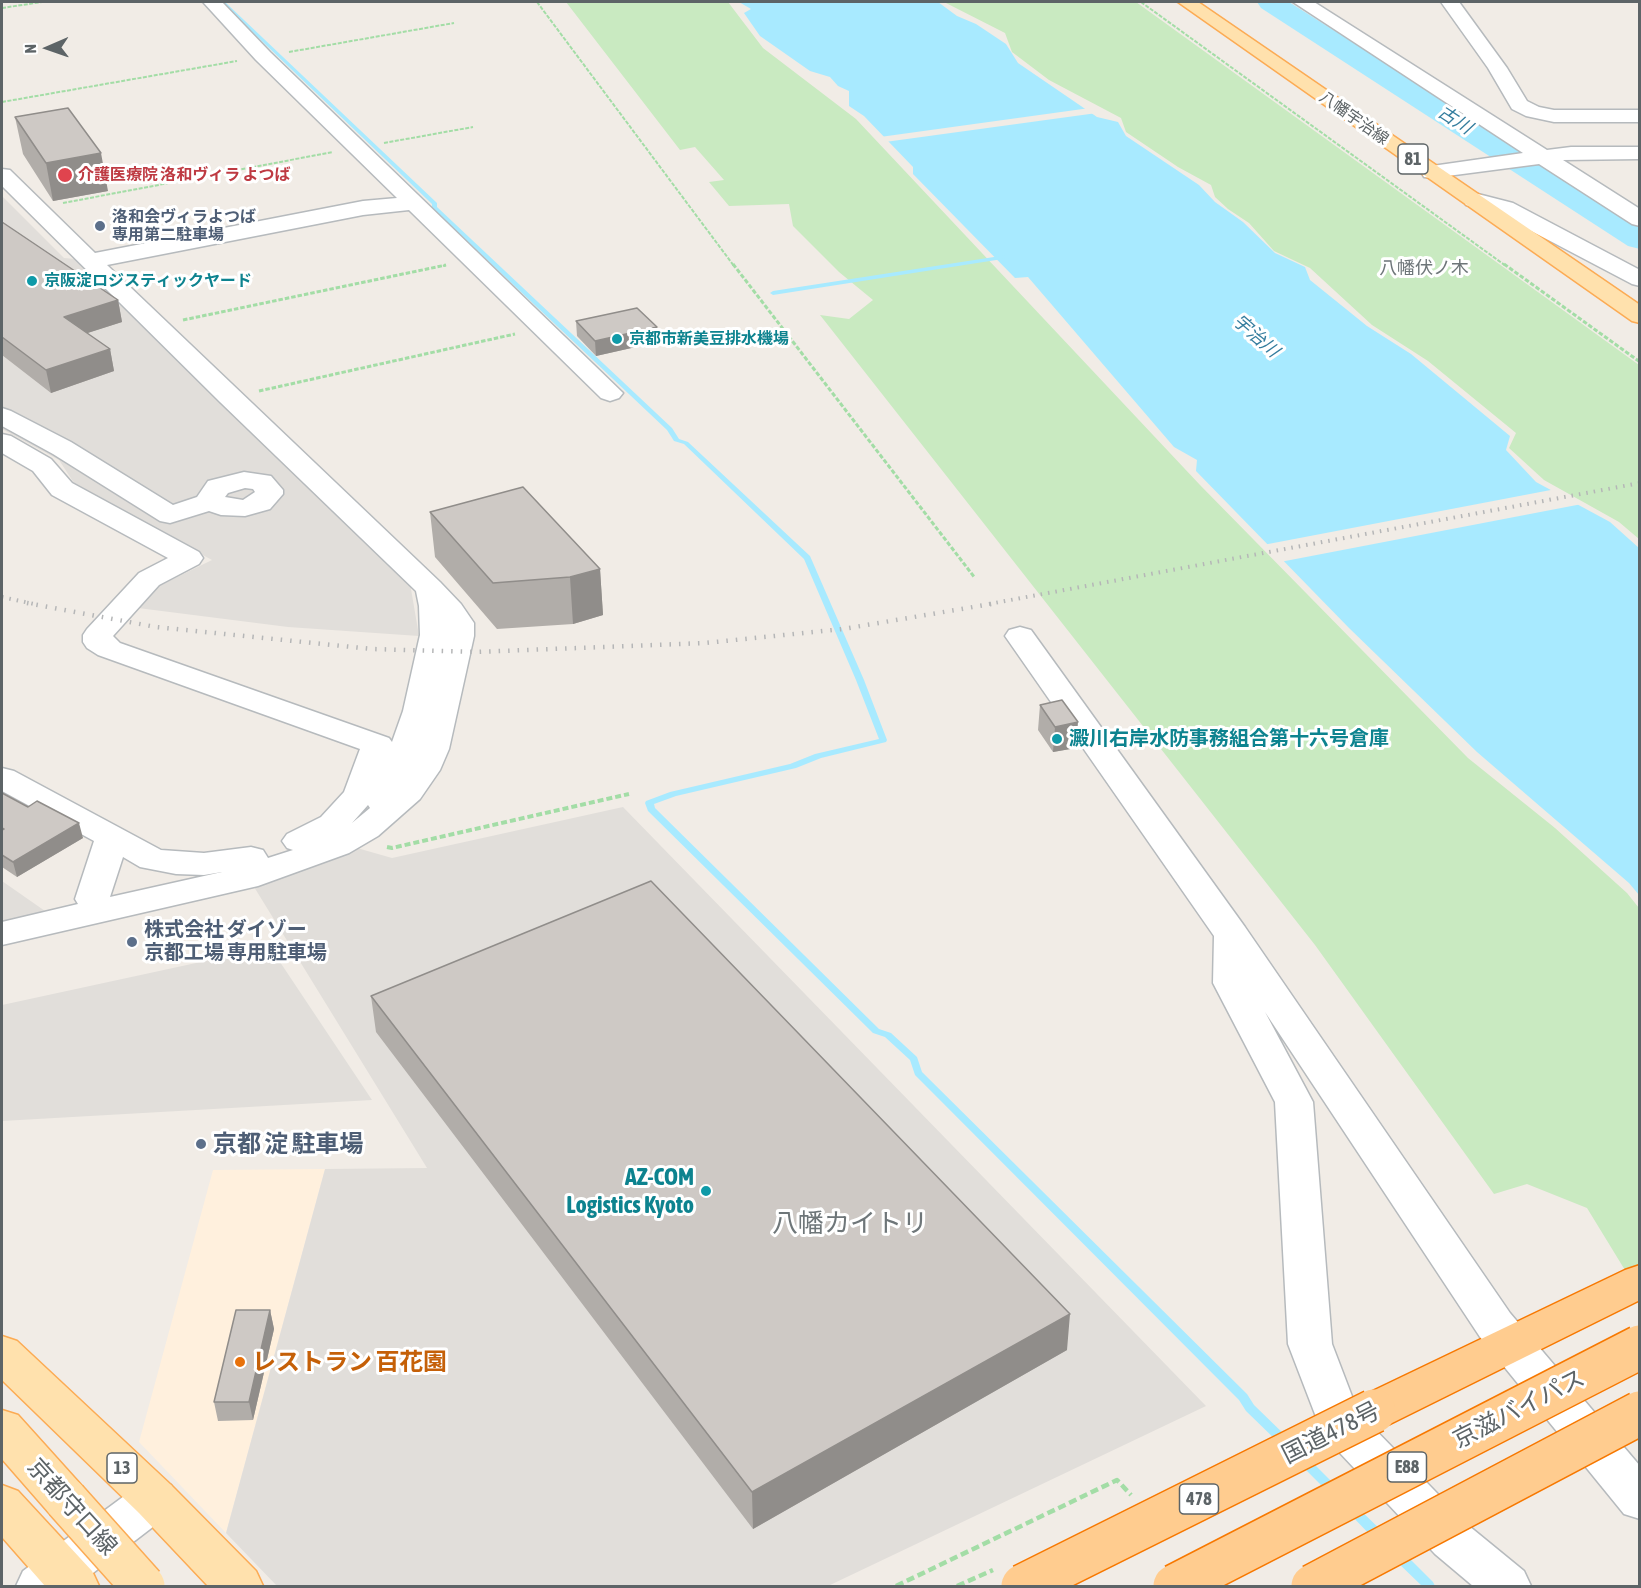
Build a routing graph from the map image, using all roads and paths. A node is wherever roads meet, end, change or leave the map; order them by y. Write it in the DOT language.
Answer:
graph roads {
  1 [pos="42,2"];
  2 [pos="212,2"];
  3 [pos="537,2"];
  4 [pos="1140,2"];
  5 [pos="1187,2"];
  6 [pos="1302,2"];
  7 [pos="1450,2"];
  8 [pos="2,8"];
  9 [pos="454,23"];
  10 [pos="263,57"];
  11 [pos="2,102"];
  12 [pos="1640,116"];
  13 [pos="473,127"];
  14 [pos="357,148"];
  15 [pos="1640,153"];
  16 [pos="1543,157"];
  17 [pos="1432,172"];
  18 [pos="2,175"];
  19 [pos="1626,175"];
  20 [pos="1474,200"];
  21 [pos="412,202"];
  22 [pos="1614,203"];
  23 [pos="36,208"];
  24 [pos="1640,219"];
  25 [pos="473,259"];
  26 [pos="90,261"];
  27 [pos="1640,279"];
  28 [pos="1640,316"];
  29 [pos="156,326"];
  30 [pos="542,328"];
  31 [pos="1640,362"];
  32 [pos="610,393"];
  33 [pos="229,397"];
  34 [pos="2,416"];
  35 [pos="2,442"];
  36 [pos="324,485"];
  37 [pos="975,578"];
  38 [pos="1020,636"];
  39 [pos="2,778"];
  40 [pos="629,794"];
  41 [pos="357,834"];
  42 [pos="112,837"];
  43 [pos="92,899"];
  44 [pos="2,933"];
  45 [pos="1232,935"];
  46 [pos="1640,1281"];
  47 [pos="1511,1344"];
  48 [pos="1640,1347"];
  49 [pos="2,1353"];
  50 [pos="1640,1413"];
  51 [pos="2,1428"];
  52 [pos="155,1499"];
  53 [pos="1640,1500"];
  54 [pos="1137,1502"];
  55 [pos="2,1505"];
  56 [pos="59,1581"];
  57 [pos="144,1587"];
  58 [pos="238,1587"];
  59 [pos="896,1587"];
  60 [pos="1023,1587"];
  61 [pos="1175,1587"];
  62 [pos="1313,1587"];
  63 [pos="1507,1587"];
  1 -- 8 [label="path"];
  2 -- 10 [label="street"];
  3 -- 37 [label="path"];
  4 -- 31 [label="path"];
  5 -- 17 [label="main road, 八幡宇治線 / 81"];
  6 -- 16 [label="street"];
  7 -- 12 [label="street"];
  9 -- 10 [label="path"];
  10 -- 11 [label="path"];
  10 -- 14 [label="street"];
  13 -- 14 [label="path"];
  14 -- 21 [label="street"];
  14 -- 23 [label="path"];
  15 -- 16 [label="street"];
  16 -- 17 [label="street"];
  16 -- 22 [label="street"];
  17 -- 20 [label="main road, 八幡宇治線 / 81"];
  18 -- 23 [label="street"];
  19 -- 22 [label="street"];
  20 -- 27 [label="street"];
  20 -- 28 [label="main road, 八幡宇治線 / 81"];
  21 -- 25 [label="street"];
  21 -- 26 [label="street"];
  22 -- 24 [label="street"];
  23 -- 26 [label="street"];
  25 -- 29 [label="path"];
  25 -- 30 [label="street"];
  26 -- 29 [label="street"];
  29 -- 33 [label="street"];
  30 -- 32 [label="street"];
  30 -- 33 [label="path"];
  33 -- 36 [label="street"];
  34 -- 36 [label="street"];
  35 -- 42 [label="street"];
  36 -- 41 [label="street"];
  38 -- 45 [label="street"];
  39 -- 42 [label="street"];
  40 -- 41 [label="path"];
  41 -- 44 [label="street"];
  42 -- 43 [label="street"];
  45 -- 47 [label="street"];
  45 -- 63 [label="street"];
  46 -- 47 [label="highway, 国道478号 / 478"];
  47 -- 53 [label="street"];
  47 -- 60 [label="highway, 国道478号 / 478, bridge"];
  48 -- 61 [label="highway, 京滋バイパス / E88, bridge"];
  49 -- 52 [label="main road, 13"];
  50 -- 62 [label="highway, bridge"];
  51 -- 57 [label="main road, 京都守口線, bridge"];
  52 -- 56 [label="street"];
  52 -- 58 [label="main road, 13"];
  54 -- 59 [label="path"];
  55 -- 56 [label="main road"];
}
